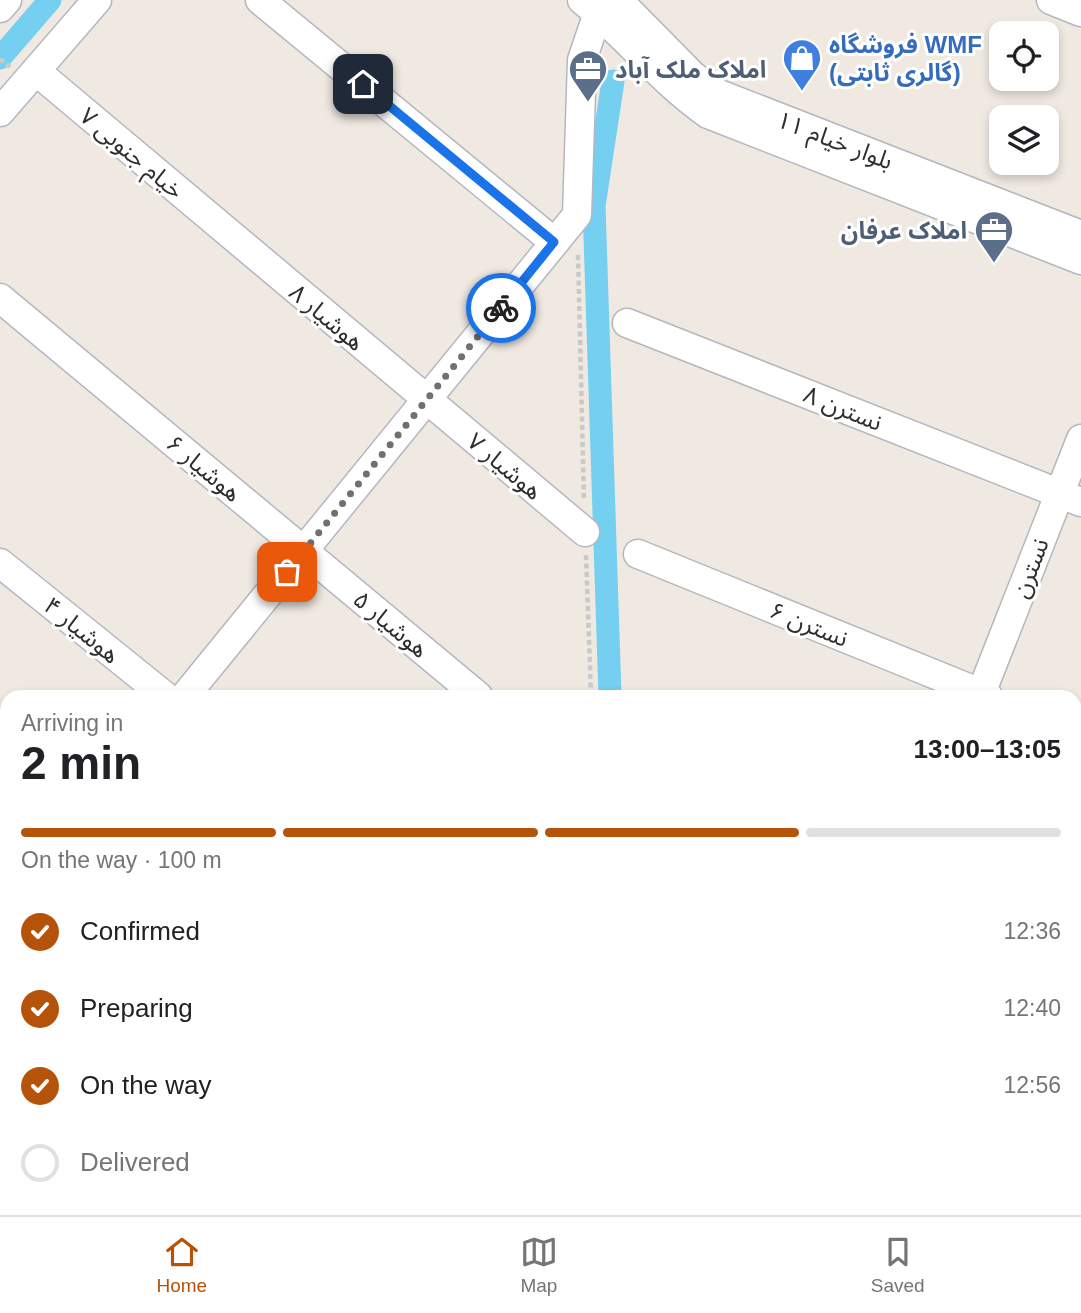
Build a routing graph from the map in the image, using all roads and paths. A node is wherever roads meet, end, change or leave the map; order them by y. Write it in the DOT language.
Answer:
graph roads {
  1 [pos="7,0"];
  2 [pos="97,0"];
  3 [pos="260,0"];
  4 [pos="1051,0"];
  5 [pos="600,4"];
  6 [pos="0,8"];
  7 [pos="1081,12"];
  8 [pos="36,71"];
  9 [pos="0,112"];
  10 [pos="576,215"];
  11 [pos="229,234"];
  12 [pos="1081,235"];
  13 [pos="554,242"];
  14 [pos="1081,260"];
  15 [pos="0,298"];
  16 [pos="627,323"];
  17 [pos="426,401"];
  18 [pos="1081,439"];
  19 [pos="1070,498"];
  20 [pos="584,532"];
  21 [pos="303,551"];
  22 [pos="638,554"];
  23 [pos="0,563"];
  24 [pos="158,690"];
  25 [pos="190,690"];
  26 [pos="471,690"];
  27 [pos="591,690"];
  28 [pos="968,690"];
  29 [pos="986,690"];
  1 -- 6 [label="street"];
  2 -- 8 [label="street"];
  3 -- 13 [label="street"];
  4 -- 7 [label="street"];
  5 -- 10 [label="street"];
  5 -- 12 [label="street, بلوار خیام ۱۱"];
  5 -- 14 [label="street, بلوار خیام ۱۱"];
  8 -- 9 [label="street"];
  8 -- 11 [label="street, خیام جنوبی ۷"];
  10 -- 13 [label="street"];
  10 -- 20 [label="path"];
  11 -- 17 [label="street, هوشیار ۸"];
  13 -- 17 [label="street"];
  15 -- 21 [label="street, هوشیار ۶"];
  16 -- 19 [label="street, نسترن ۸"];
  17 -- 20 [label="street, هوشیار ۷"];
  17 -- 21 [label="street"];
  18 -- 19 [label="street, نسترن"];
  19 -- 29 [label="street, نسترن"];
  20 -- 27 [label="path"];
  21 -- 25 [label="street"];
  21 -- 26 [label="street, هوشیار ۵"];
  22 -- 28 [label="street, نسترن ۶"];
  23 -- 24 [label="street, هوشیار ۴"];
}
